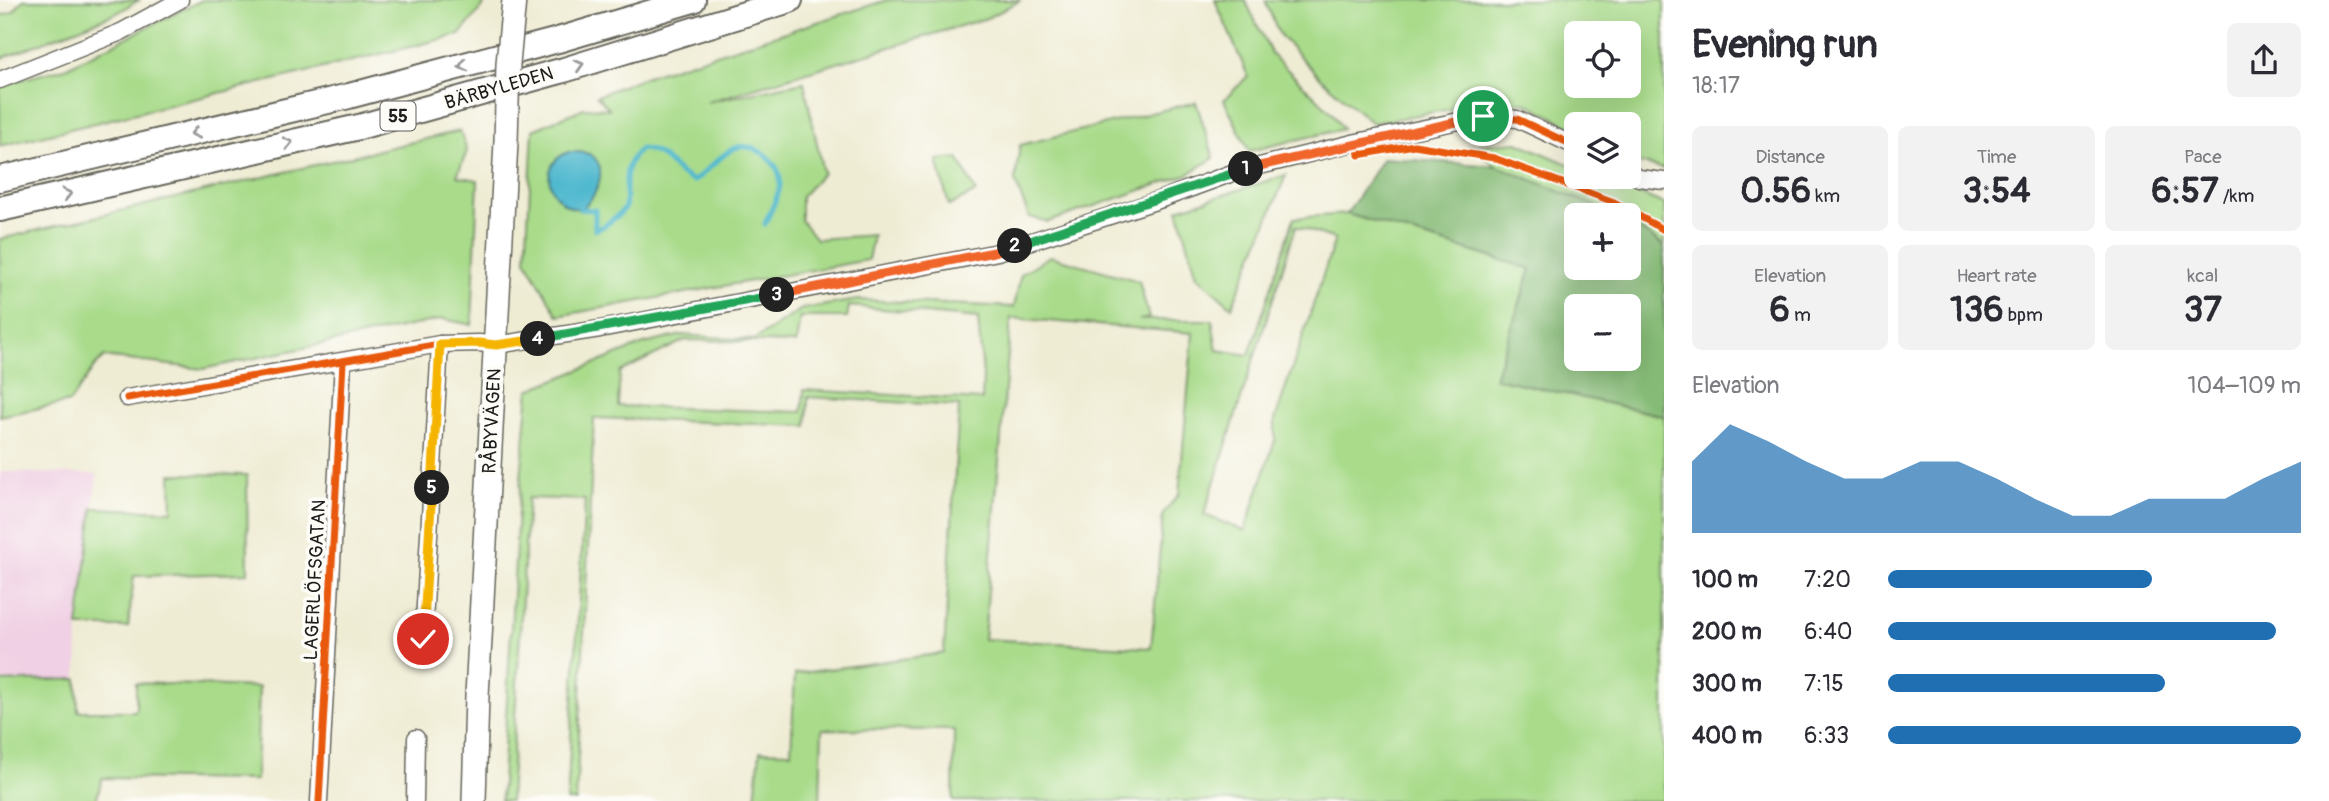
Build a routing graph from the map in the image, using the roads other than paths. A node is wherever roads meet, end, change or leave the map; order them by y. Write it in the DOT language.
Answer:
graph roads {
  1 [pos="180,0"];
  2 [pos="514,0"];
  3 [pos="693,0"];
  4 [pos="790,0"];
  5 [pos="0,80"];
  6 [pos="1564,141"];
  7 [pos="1641,178"];
  8 [pos="0,179"];
  9 [pos="1664,181"];
  10 [pos="0,209"];
  11 [pos="440,344"];
  12 [pos="488,344"];
  13 [pos="343,362"];
  14 [pos="127,398"];
  15 [pos="423,639"];
  16 [pos="416,738"];
  17 [pos="319,801"];
  18 [pos="415,801"];
  19 [pos="474,801"];
  1 -- 5 [label="street"];
  2 -- 12 [label="main road, RÅBYVÄGEN, bridge"];
  3 -- 8 [label="main road, BÄRBYLEDEN / 55, one-way"];
  10 -- 4 [label="main road, BÄRBYLEDEN / 55, one-way"];
  6 -- 12 [label="street"];
  7 -- 9 [label="street"];
  11 -- 12 [label="street"];
  11 -- 13 [label="street"];
  11 -- 15 [label="street"];
  12 -- 19 [label="main road, RÅBYVÄGEN"];
  13 -- 14 [label="street"];
  13 -- 17 [label="street, LAGERLÖFSGATAN"];
  16 -- 18 [label="street"];
}
